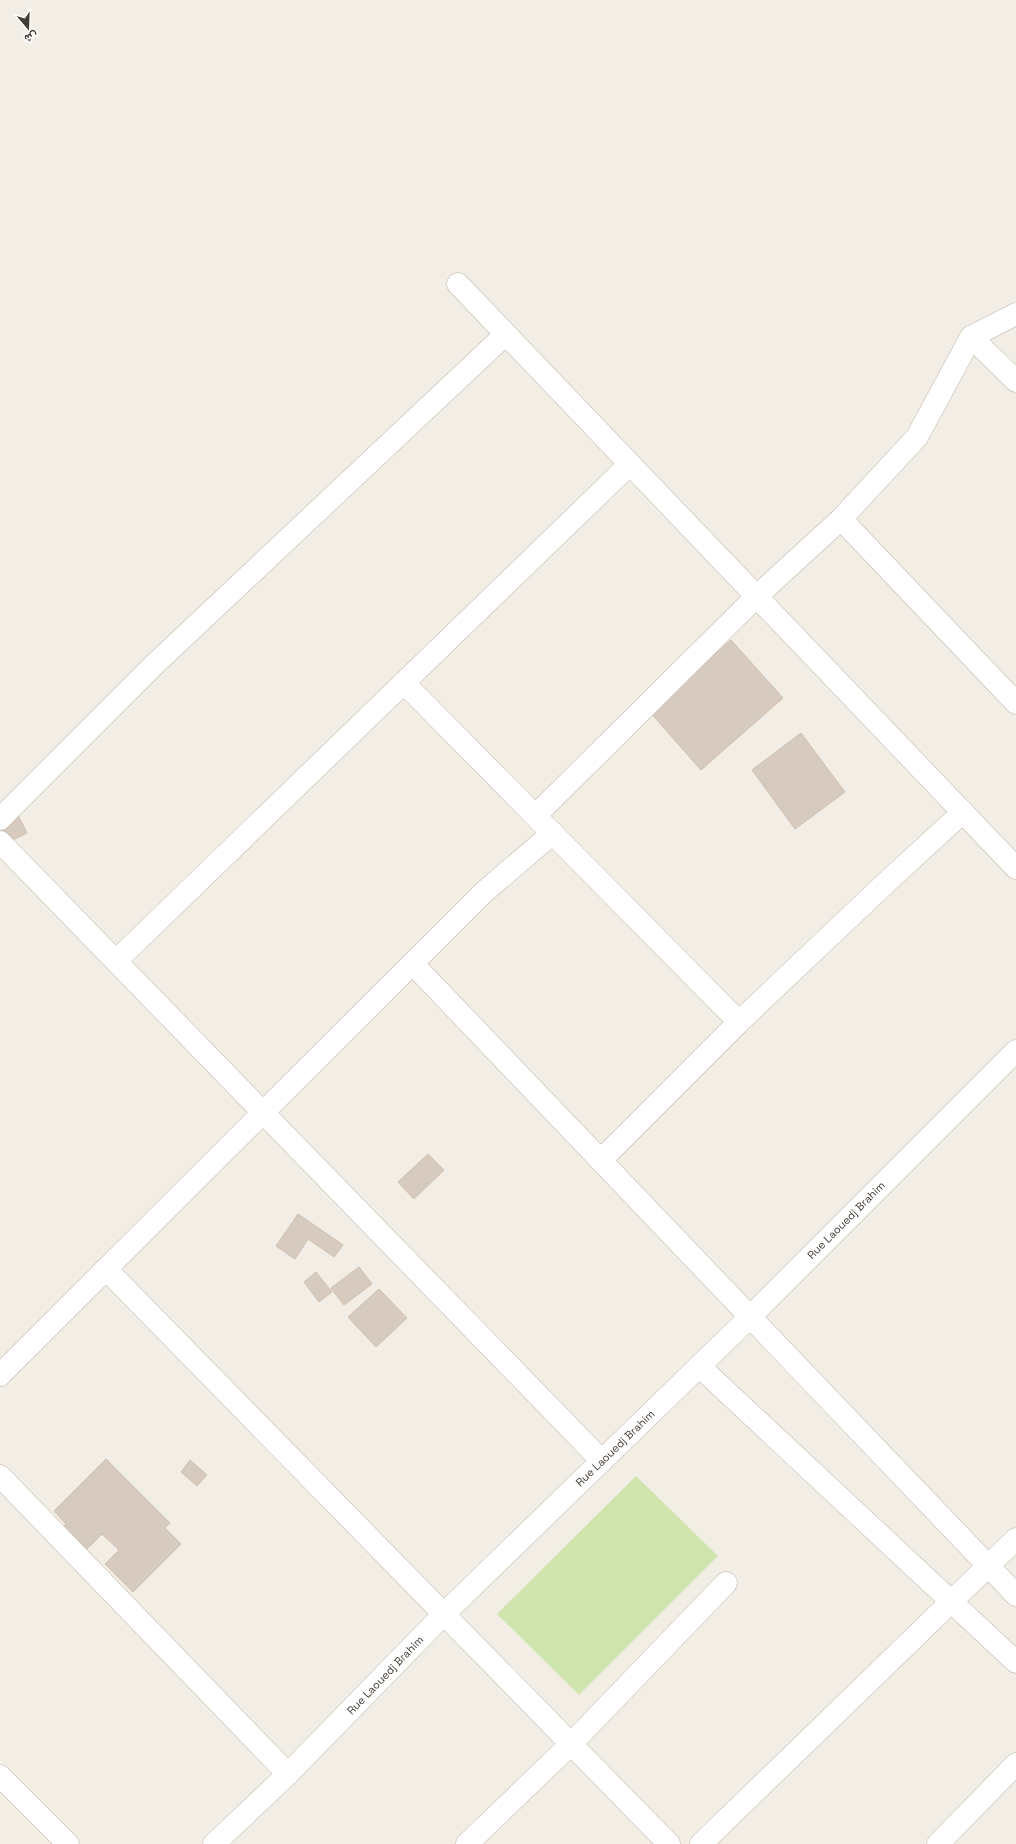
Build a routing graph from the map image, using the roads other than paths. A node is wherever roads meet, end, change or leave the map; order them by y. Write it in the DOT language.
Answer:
graph roads {
  1 [pos="458,284"];
  2 [pos="1016,314"];
  3 [pos="506,334"];
  4 [pos="971,337"];
  5 [pos="1016,381"];
  6 [pos="630,464"];
  7 [pos="841,519"];
  8 [pos="756,596"];
  9 [pos="404,683"];
  10 [pos="1016,703"];
  11 [pos="963,812"];
  12 [pos="536,815"];
  13 [pos="0,819"];
  14 [pos="553,833"];
  15 [pos="0,842"];
  16 [pos="1016,868"];
  17 [pos="116,961"];
  18 [pos="413,964"];
  19 [pos="739,1022"];
  20 [pos="1016,1051"];
  21 [pos="263,1112"];
  22 [pos="600,1160"];
  23 [pos="106,1269"];
  24 [pos="750,1317"];
  25 [pos="699,1366"];
  26 [pos="0,1375"];
  27 [pos="602,1461"];
  28 [pos="0,1476"];
  29 [pos="1016,1539"];
  30 [pos="988,1566"];
  31 [pos="726,1583"];
  32 [pos="1016,1595"];
  33 [pos="951,1601"];
  34 [pos="444,1614"];
  35 [pos="1016,1662"];
  36 [pos="571,1744"];
  37 [pos="1016,1764"];
  38 [pos="288,1774"];
  39 [pos="0,1776"];
  40 [pos="68,1844"];
  41 [pos="214,1844"];
  42 [pos="467,1844"];
  43 [pos="668,1844"];
  44 [pos="701,1844"];
  45 [pos="938,1844"];
  1 -- 3 [label="street"];
  2 -- 4 [label="street"];
  3 -- 6 [label="street"];
  3 -- 13 [label="street"];
  4 -- 5 [label="street"];
  4 -- 7 [label="street"];
  6 -- 8 [label="street"];
  6 -- 9 [label="street"];
  7 -- 8 [label="street"];
  7 -- 10 [label="street"];
  8 -- 11 [label="street"];
  8 -- 12 [label="street"];
  9 -- 12 [label="street"];
  9 -- 17 [label="street"];
  11 -- 16 [label="street"];
  11 -- 19 [label="street"];
  12 -- 14 [label="street"];
  14 -- 18 [label="street"];
  14 -- 19 [label="street"];
  15 -- 17 [label="street"];
  17 -- 21 [label="street"];
  18 -- 21 [label="street"];
  18 -- 22 [label="street"];
  19 -- 22 [label="street"];
  20 -- 24 [label="street, Rue Laouedj Brahim"];
  21 -- 23 [label="street"];
  21 -- 27 [label="street"];
  22 -- 24 [label="street"];
  23 -- 26 [label="street"];
  23 -- 34 [label="street"];
  24 -- 25 [label="street, Rue Laouedj Brahim"];
  24 -- 30 [label="street"];
  25 -- 27 [label="street, Rue Laouedj Brahim"];
  25 -- 33 [label="street"];
  27 -- 34 [label="street, Rue Laouedj Brahim"];
  28 -- 38 [label="street"];
  29 -- 30 [label="street"];
  30 -- 32 [label="street"];
  30 -- 33 [label="street"];
  31 -- 36 [label="street"];
  33 -- 35 [label="street"];
  33 -- 44 [label="street"];
  34 -- 36 [label="street"];
  34 -- 38 [label="street, Rue Laouedj Brahim"];
  36 -- 42 [label="street"];
  36 -- 43 [label="street"];
  37 -- 45 [label="street"];
  38 -- 41 [label="street, Rue Laouedj Brahim"];
  39 -- 40 [label="street"];
}
